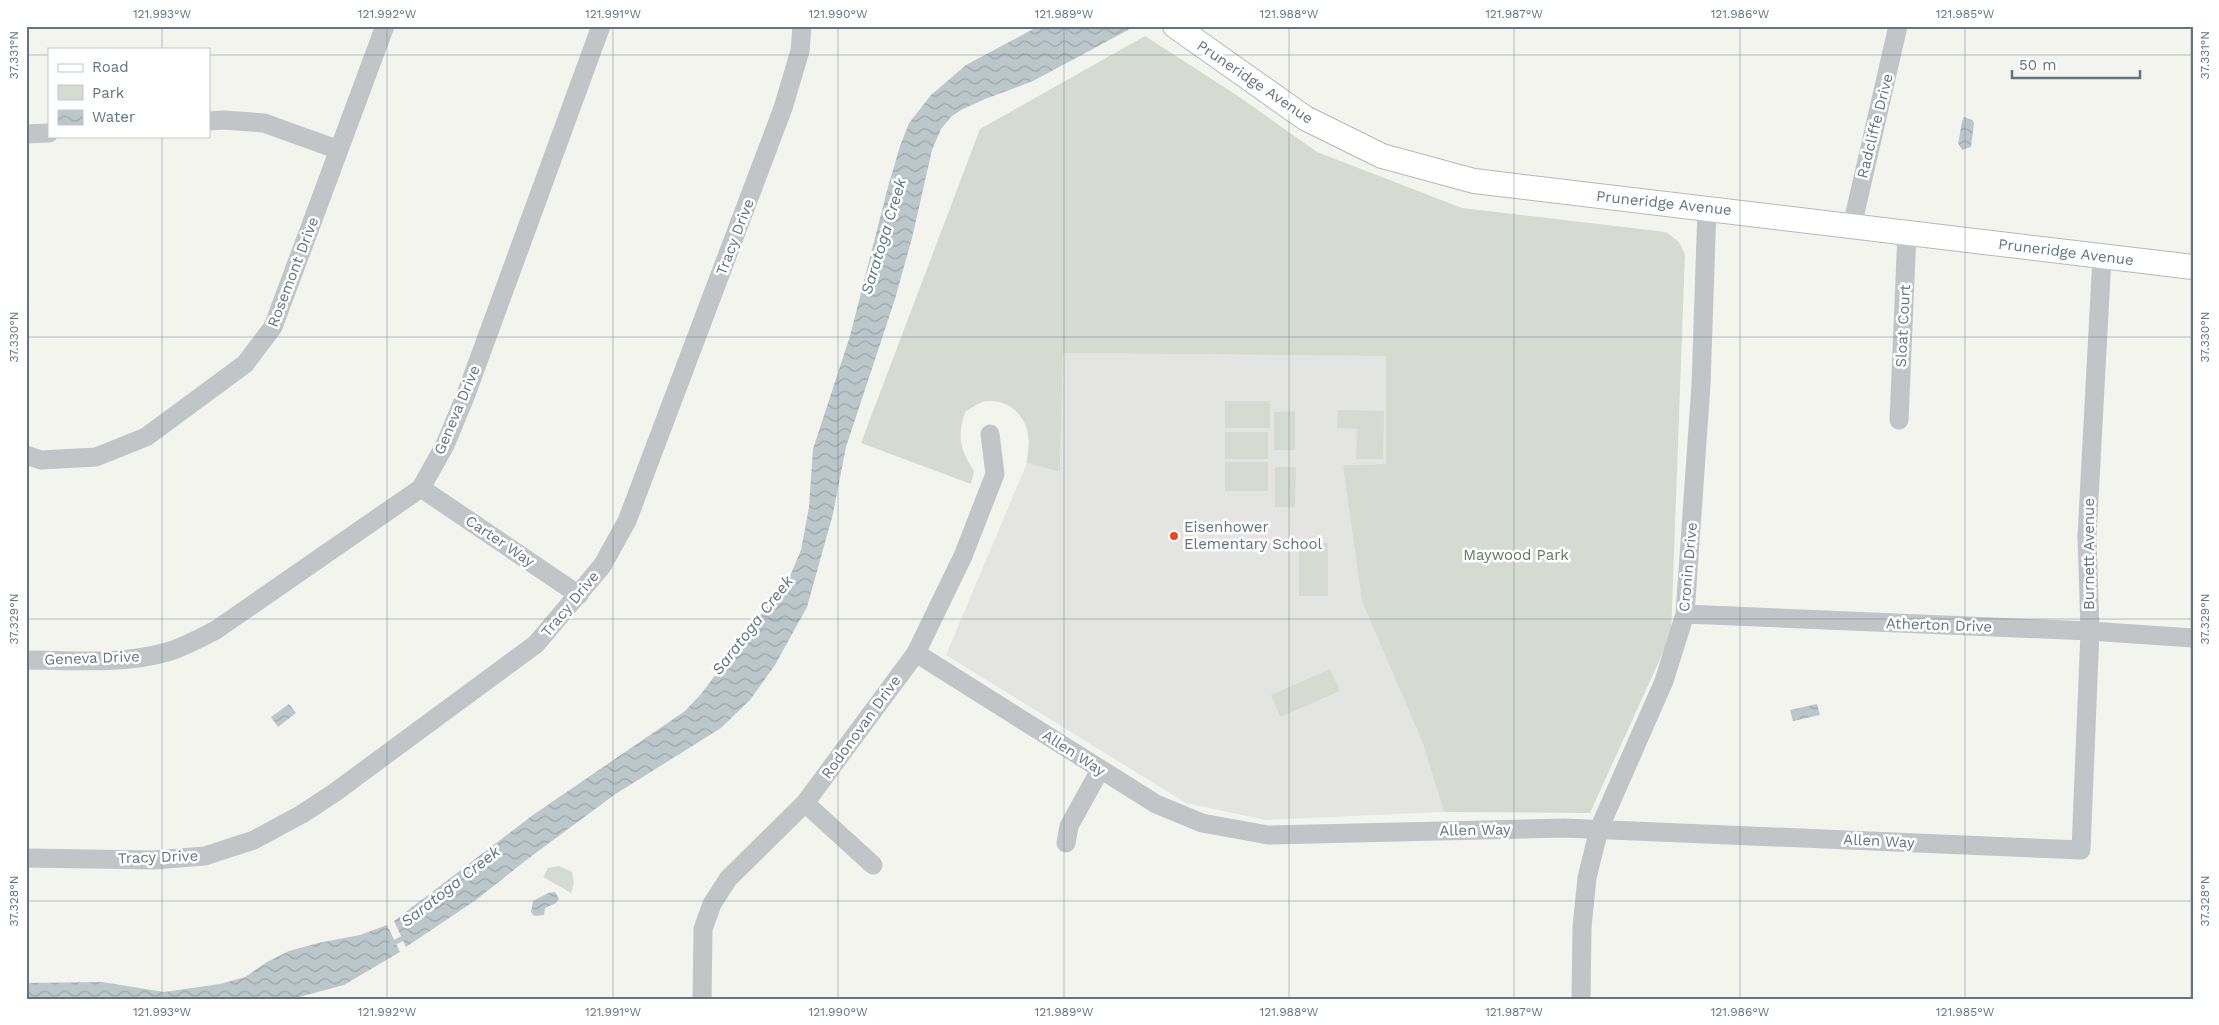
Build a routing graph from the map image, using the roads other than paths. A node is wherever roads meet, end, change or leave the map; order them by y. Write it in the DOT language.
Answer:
graph roads {
  1 [pos="385,26"];
  2 [pos="601,26"];
  3 [pos="802,26"];
  4 [pos="1175,26"];
  5 [pos="1898,26"];
  6 [pos="210,121"];
  7 [pos="48,133"];
  8 [pos="26,134"];
  9 [pos="339,150"];
  10 [pos="1707,208"];
  11 [pos="1852,226"];
  12 [pos="1908,233"];
  13 [pos="2102,257"];
  14 [pos="2193,267"];
  15 [pos="1899,420"];
  16 [pos="990,434"];
  17 [pos="26,455"];
  18 [pos="421,488"];
  19 [pos="580,595"];
  20 [pos="1685,614"];
  21 [pos="2090,631"];
  22 [pos="2193,638"];
  23 [pos="916,653"];
  24 [pos="26,660"];
  25 [pos="1100,770"];
  26 [pos="805,803"];
  27 [pos="1599,829"];
  28 [pos="1066,843"];
  29 [pos="2082,850"];
  30 [pos="26,858"];
  31 [pos="873,864"];
  32 [pos="702,999"];
  33 [pos="1581,999"];
  1 -- 9 [label="street, Rosemont Drive"];
  2 -- 18 [label="street, Geneva Drive"];
  3 -- 19 [label="street, Tracy Drive"];
  4 -- 10 [label="main road, Pruneridge Avenue"];
  5 -- 11 [label="street, Radcliffe Drive"];
  6 -- 9 [label="street"];
  7 -- 8 [label="street"];
  9 -- 17 [label="street, Rosemont Drive"];
  10 -- 11 [label="main road, Pruneridge Avenue"];
  10 -- 20 [label="street, Cronin Drive"];
  11 -- 12 [label="main road, Pruneridge Avenue"];
  12 -- 13 [label="main road, Pruneridge Avenue"];
  12 -- 15 [label="street, Sloat Court"];
  13 -- 14 [label="main road, Pruneridge Avenue"];
  13 -- 21 [label="street, Burnett Avenue"];
  16 -- 23 [label="street, Rodonovan Drive"];
  18 -- 19 [label="street, Carter Way"];
  18 -- 24 [label="street, Geneva Drive"];
  19 -- 30 [label="street, Tracy Drive"];
  20 -- 21 [label="street, Atherton Drive"];
  20 -- 27 [label="street, Cronin Drive"];
  21 -- 22 [label="street, Atherton Drive"];
  21 -- 29 [label="street, Burnett Avenue"];
  23 -- 25 [label="street, Allen Way"];
  23 -- 26 [label="street, Rodonovan Drive"];
  25 -- 27 [label="street, Allen Way"];
  25 -- 28 [label="street"];
  26 -- 31 [label="street"];
  26 -- 32 [label="street, Rodonovan Drive"];
  27 -- 29 [label="street, Allen Way"];
  27 -- 33 [label="street, Cronin Drive"];
}
